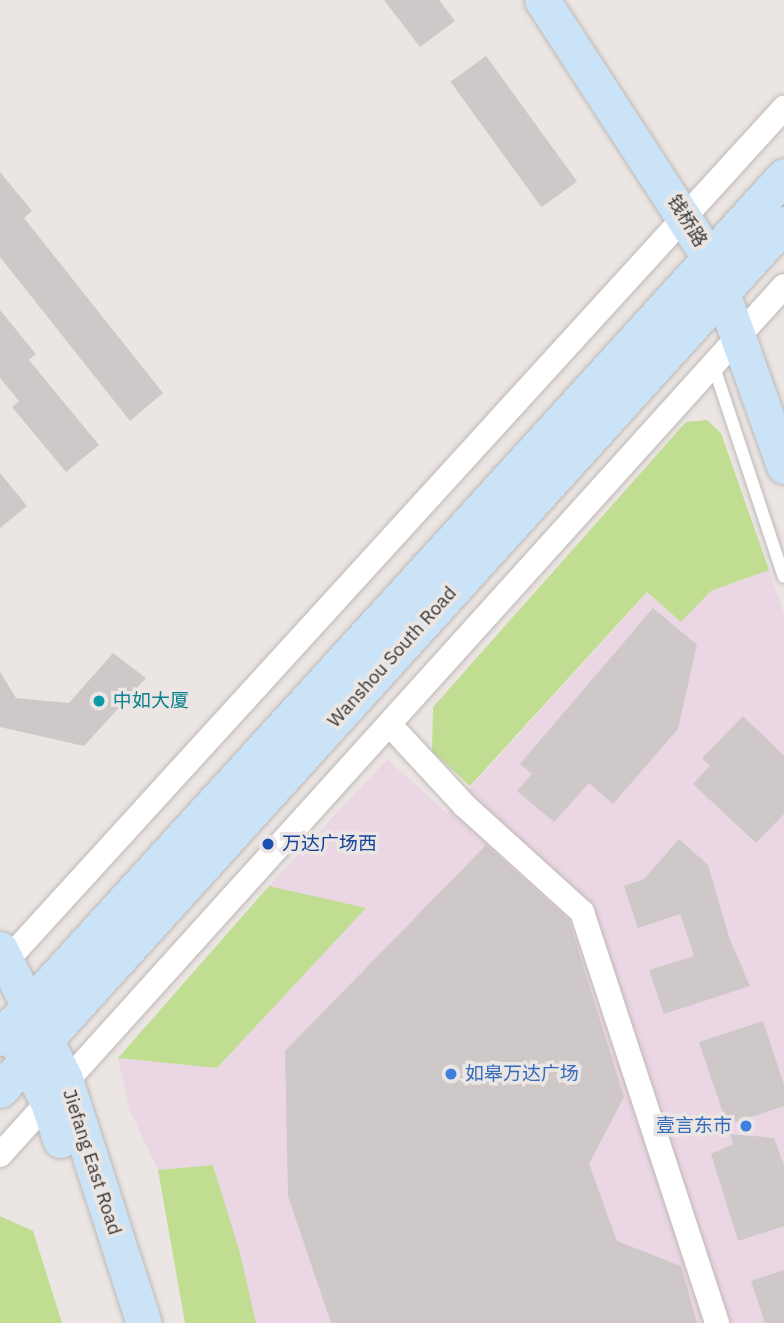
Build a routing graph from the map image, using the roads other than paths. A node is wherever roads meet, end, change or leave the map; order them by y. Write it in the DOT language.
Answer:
graph roads {
  1 [pos="542,0"];
  2 [pos="566,0"];
  3 [pos="784,108"];
  4 [pos="784,176"];
  5 [pos="693,209"];
  6 [pos="784,224"];
  7 [pos="725,265"];
  8 [pos="783,289"];
  9 [pos="748,327"];
  10 [pos="714,367"];
  11 [pos="784,398"];
  12 [pos="784,466"];
  13 [pos="784,576"];
  14 [pos="390,725"];
  15 [pos="2,959"];
  16 [pos="10,1019"];
  17 [pos="36,1050"];
  18 [pos="0,1090"];
  19 [pos="57,1090"];
  20 [pos="0,1155"];
  21 [pos="121,1323"];
  22 [pos="144,1323"];
  23 [pos="717,1323"];
  1 -- 5 [label="main road, 钱桥路"];
  2 -- 5 [label="main road, 钱桥路"];
  3 -- 5 [label="street"];
  4 -- 7 [label="main road, Wanshou South Road"];
  5 -- 7 [label="main road, 钱桥路"];
  5 -- 15 [label="street"];
  6 -- 7 [label="main road, Wanshou South Road"];
  7 -- 9 [label="main road, 钱桥路"];
  7 -- 16 [label="main road, Wanshou South Road"];
  7 -- 17 [label="main road, Wanshou South Road"];
  8 -- 9 [label="street"];
  9 -- 10 [label="street"];
  9 -- 11 [label="main road, 钱桥路"];
  9 -- 12 [label="main road, 钱桥路"];
  10 -- 13 [label="lane"];
  10 -- 14 [label="street"];
  14 -- 19 [label="street"];
  14 -- 23 [label="street"];
  15 -- 16 [label="main road, Jiefang East Road"];
  16 -- 17 [label="main road, Jiefang East Road"];
  17 -- 18 [label="main road, Wanshou South Road"];
  17 -- 19 [label="main road, Jiefang East Road"];
  19 -- 20 [label="street"];
  19 -- 21 [label="main road"];
  19 -- 22 [label="main road, Jiefang East Road"];
}
